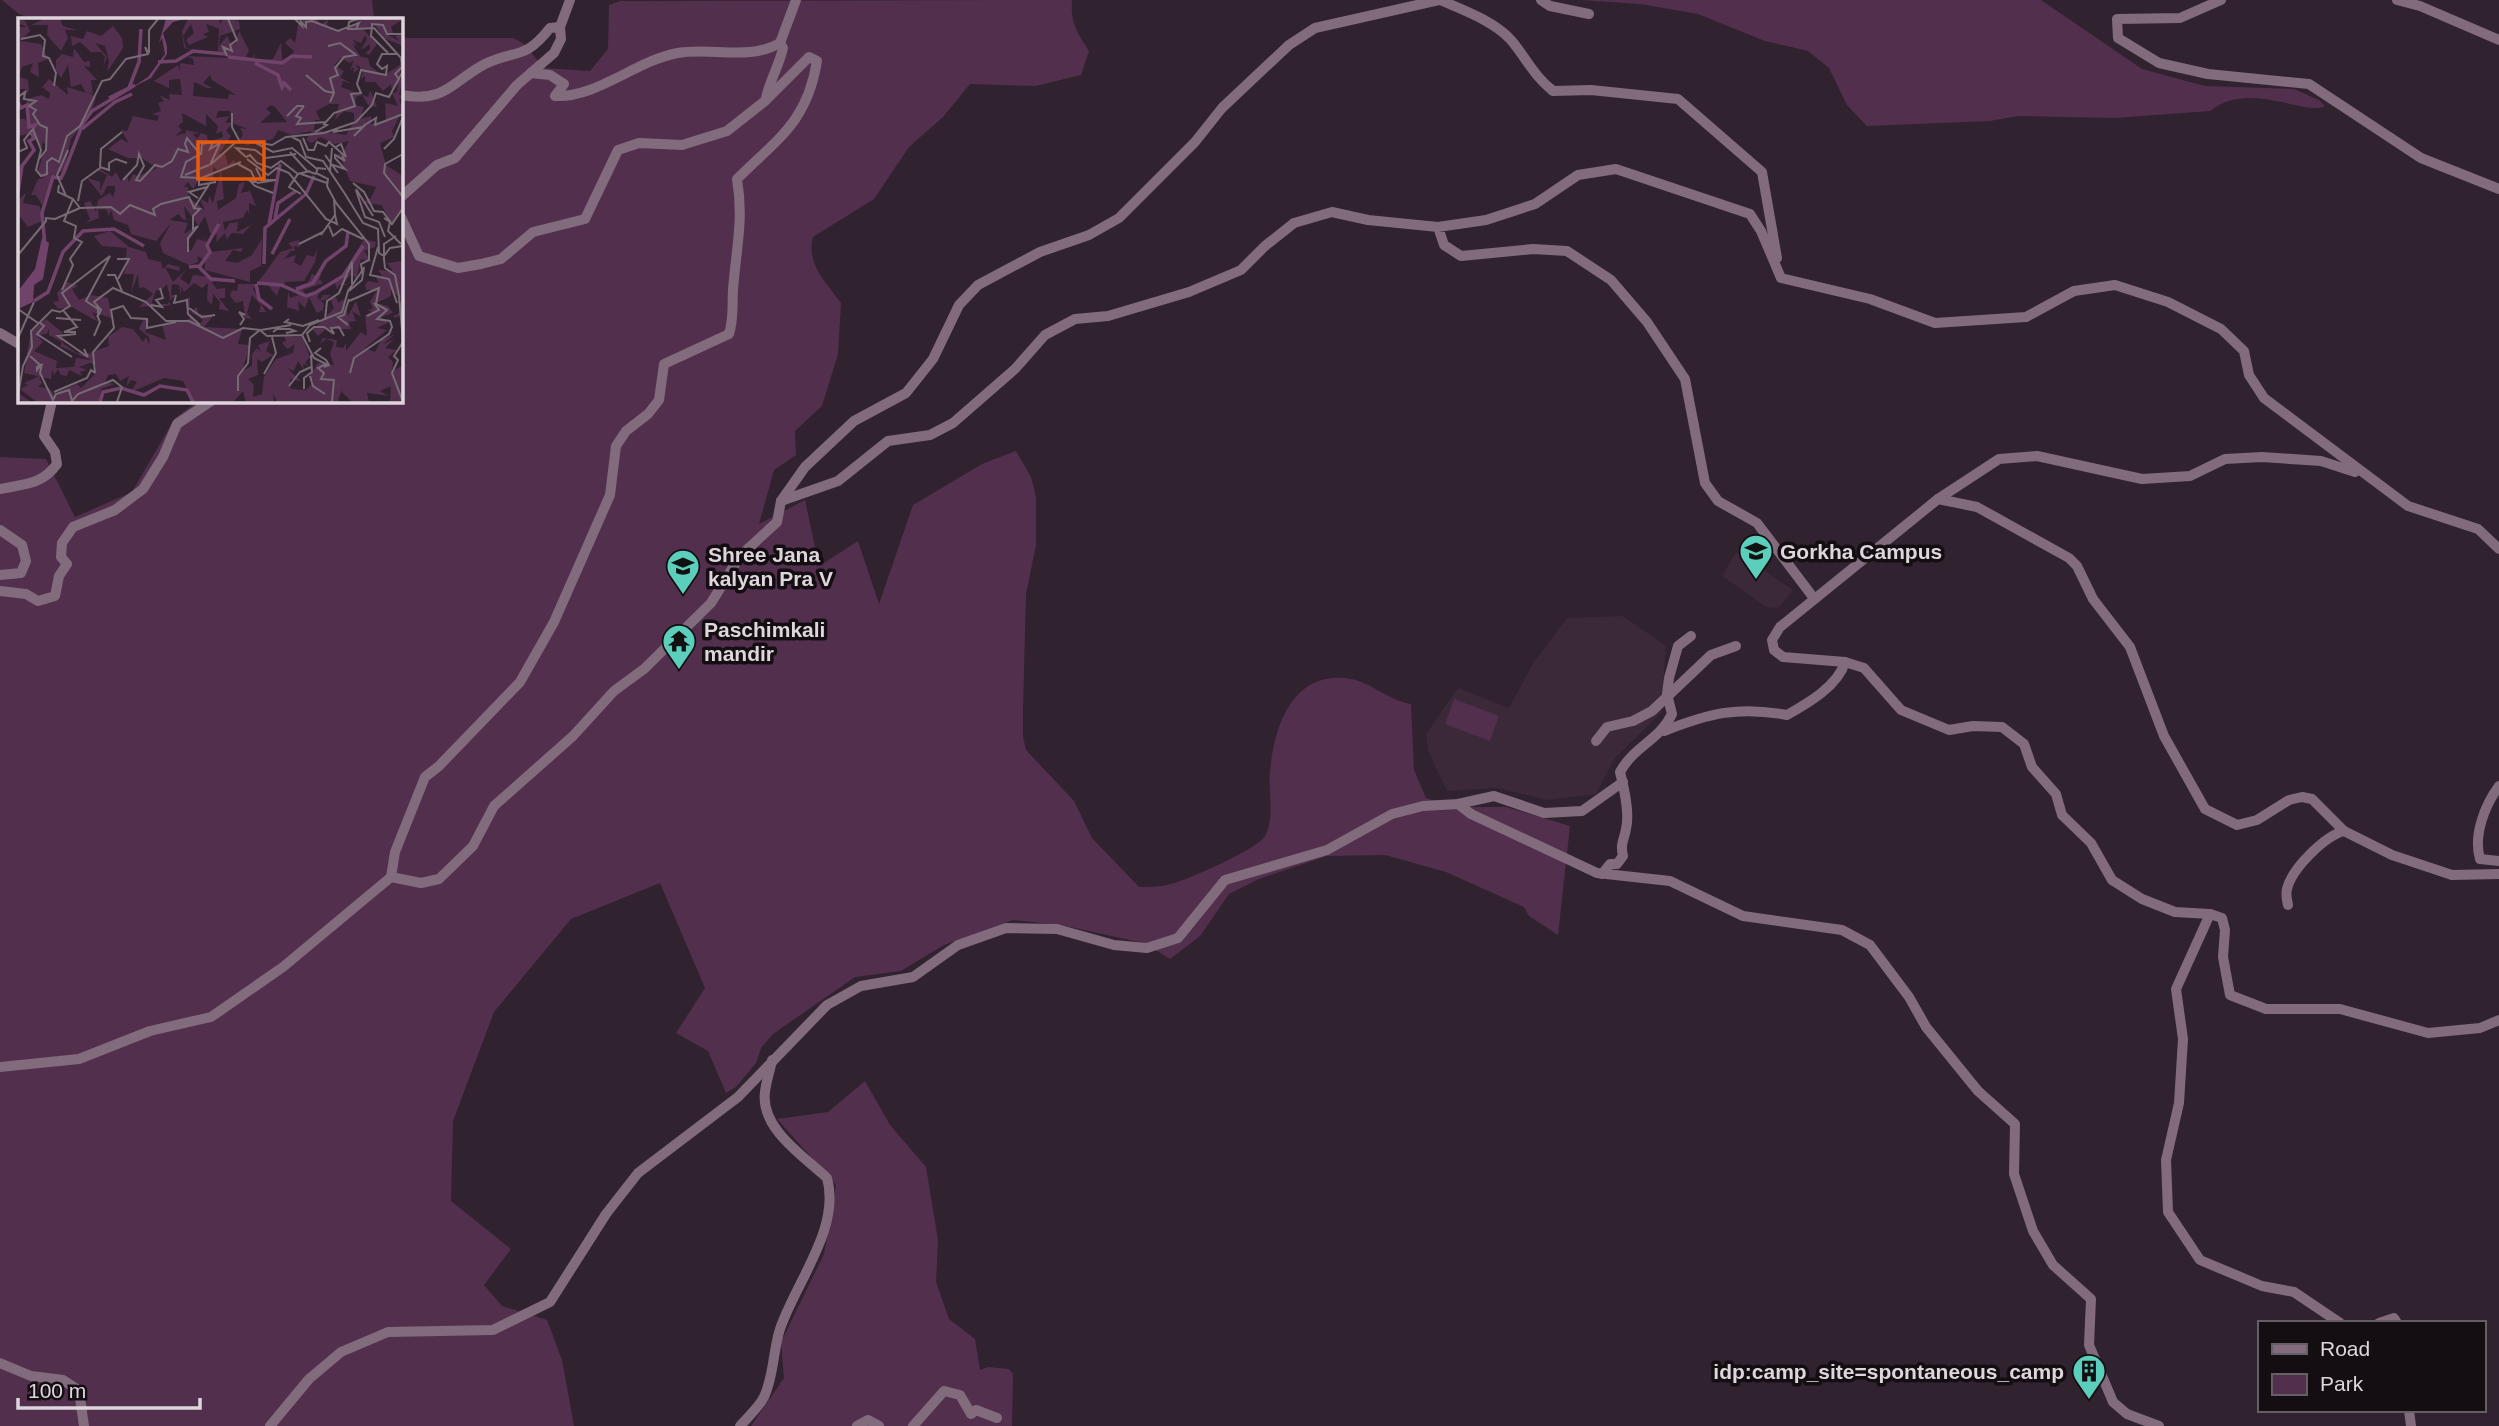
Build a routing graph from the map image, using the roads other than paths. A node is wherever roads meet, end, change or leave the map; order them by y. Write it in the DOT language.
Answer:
graph roads {
  1 [pos="570,0"];
  2 [pos="796,0"];
  3 [pos="1439,0"];
  4 [pos="1541,0"];
  5 [pos="2221,0"];
  6 [pos="2397,0"];
  7 [pos="1588,14"];
  8 [pos="560,27"];
  9 [pos="2499,40"];
  10 [pos="780,43"];
  11 [pos="531,73"];
  12 [pos="402,95"];
  13 [pos="765,101"];
  14 [pos="2499,189"];
  15 [pos="402,196"];
  16 [pos="402,219"];
  17 [pos="1438,227"];
  18 [pos="402,242"];
  19 [pos="415,249"];
  20 [pos="1781,278"];
  21 [pos="0,333"];
  22 [pos="18,344"];
  23 [pos="52,402"];
  24 [pos="210,402"];
  25 [pos="2377,483"];
  26 [pos="0,489"];
  27 [pos="1938,499"];
  28 [pos="781,500"];
  29 [pos="0,530"];
  30 [pos="2499,549"];
  31 [pos="0,575"];
  32 [pos="0,591"];
  33 [pos="1813,597"];
  34 [pos="1691,636"];
  35 [pos="1736,646"];
  36 [pos="1845,662"];
  37 [pos="1669,697"];
  38 [pos="1664,731"];
  39 [pos="1596,741"];
  40 [pos="1623,782"];
  41 [pos="2499,786"];
  42 [pos="1458,804"];
  43 [pos="2344,831"];
  44 [pos="2499,861"];
  45 [pos="1602,874"];
  46 [pos="2499,874"];
  47 [pos="391,877"];
  48 [pos="2288,905"];
  49 [pos="2210,914"];
  50 [pos="2499,1020"];
  51 [pos="772,1060"];
  52 [pos="0,1067"];
  53 [pos="2337,1321"];
  54 [pos="0,1363"];
  55 [pos="997,1418"];
  56 [pos="84,1426"];
  57 [pos="270,1426"];
  58 [pos="740,1426"];
  59 [pos="858,1426"];
  60 [pos="879,1426"];
  61 [pos="913,1426"];
  62 [pos="2160,1426"];
  1 -- 8 [label="street"];
  2 -- 10 [label="street"];
  3 -- 20 [label="street"];
  3 -- 28 [label="street"];
  4 -- 7 [label="street"];
  5 -- 14 [label="street"];
  6 -- 9 [label="street"];
  8 -- 11 [label="street"];
  8 -- 12 [label="street"];
  10 -- 11 [label="street"];
  10 -- 13 [label="street"];
  11 -- 15 [label="street"];
  13 -- 19 [label="street"];
  13 -- 47 [label="street"];
  16 -- 19 [label="street"];
  17 -- 20 [label="street"];
  17 -- 28 [label="street"];
  17 -- 33 [label="street"];
  18 -- 19 [label="street"];
  20 -- 25 [label="street"];
  21 -- 22 [label="street"];
  23 -- 26 [label="street"];
  24 -- 32 [label="street"];
  25 -- 27 [label="street"];
  25 -- 30 [label="street"];
  27 -- 33 [label="street"];
  27 -- 43 [label="street"];
  28 -- 47 [label="street"];
  29 -- 31 [label="street"];
  33 -- 36 [label="street"];
  34 -- 37 [label="street"];
  35 -- 37 [label="street"];
  36 -- 38 [label="street"];
  36 -- 49 [label="street"];
  37 -- 38 [label="street"];
  37 -- 39 [label="street"];
  38 -- 40 [label="street"];
  40 -- 42 [label="street"];
  40 -- 45 [label="street"];
  41 -- 44 [label="street"];
  42 -- 45 [label="street"];
  42 -- 51 [label="street"];
  43 -- 46 [label="street"];
  43 -- 48 [label="street"];
  45 -- 62 [label="street"];
  47 -- 52 [label="street"];
  49 -- 50 [label="street"];
  49 -- 53 [label="street"];
  51 -- 57 [label="street"];
  51 -- 58 [label="street"];
  54 -- 56 [label="street"];
  55 -- 61 [label="street"];
  59 -- 60 [label="street"];
}
